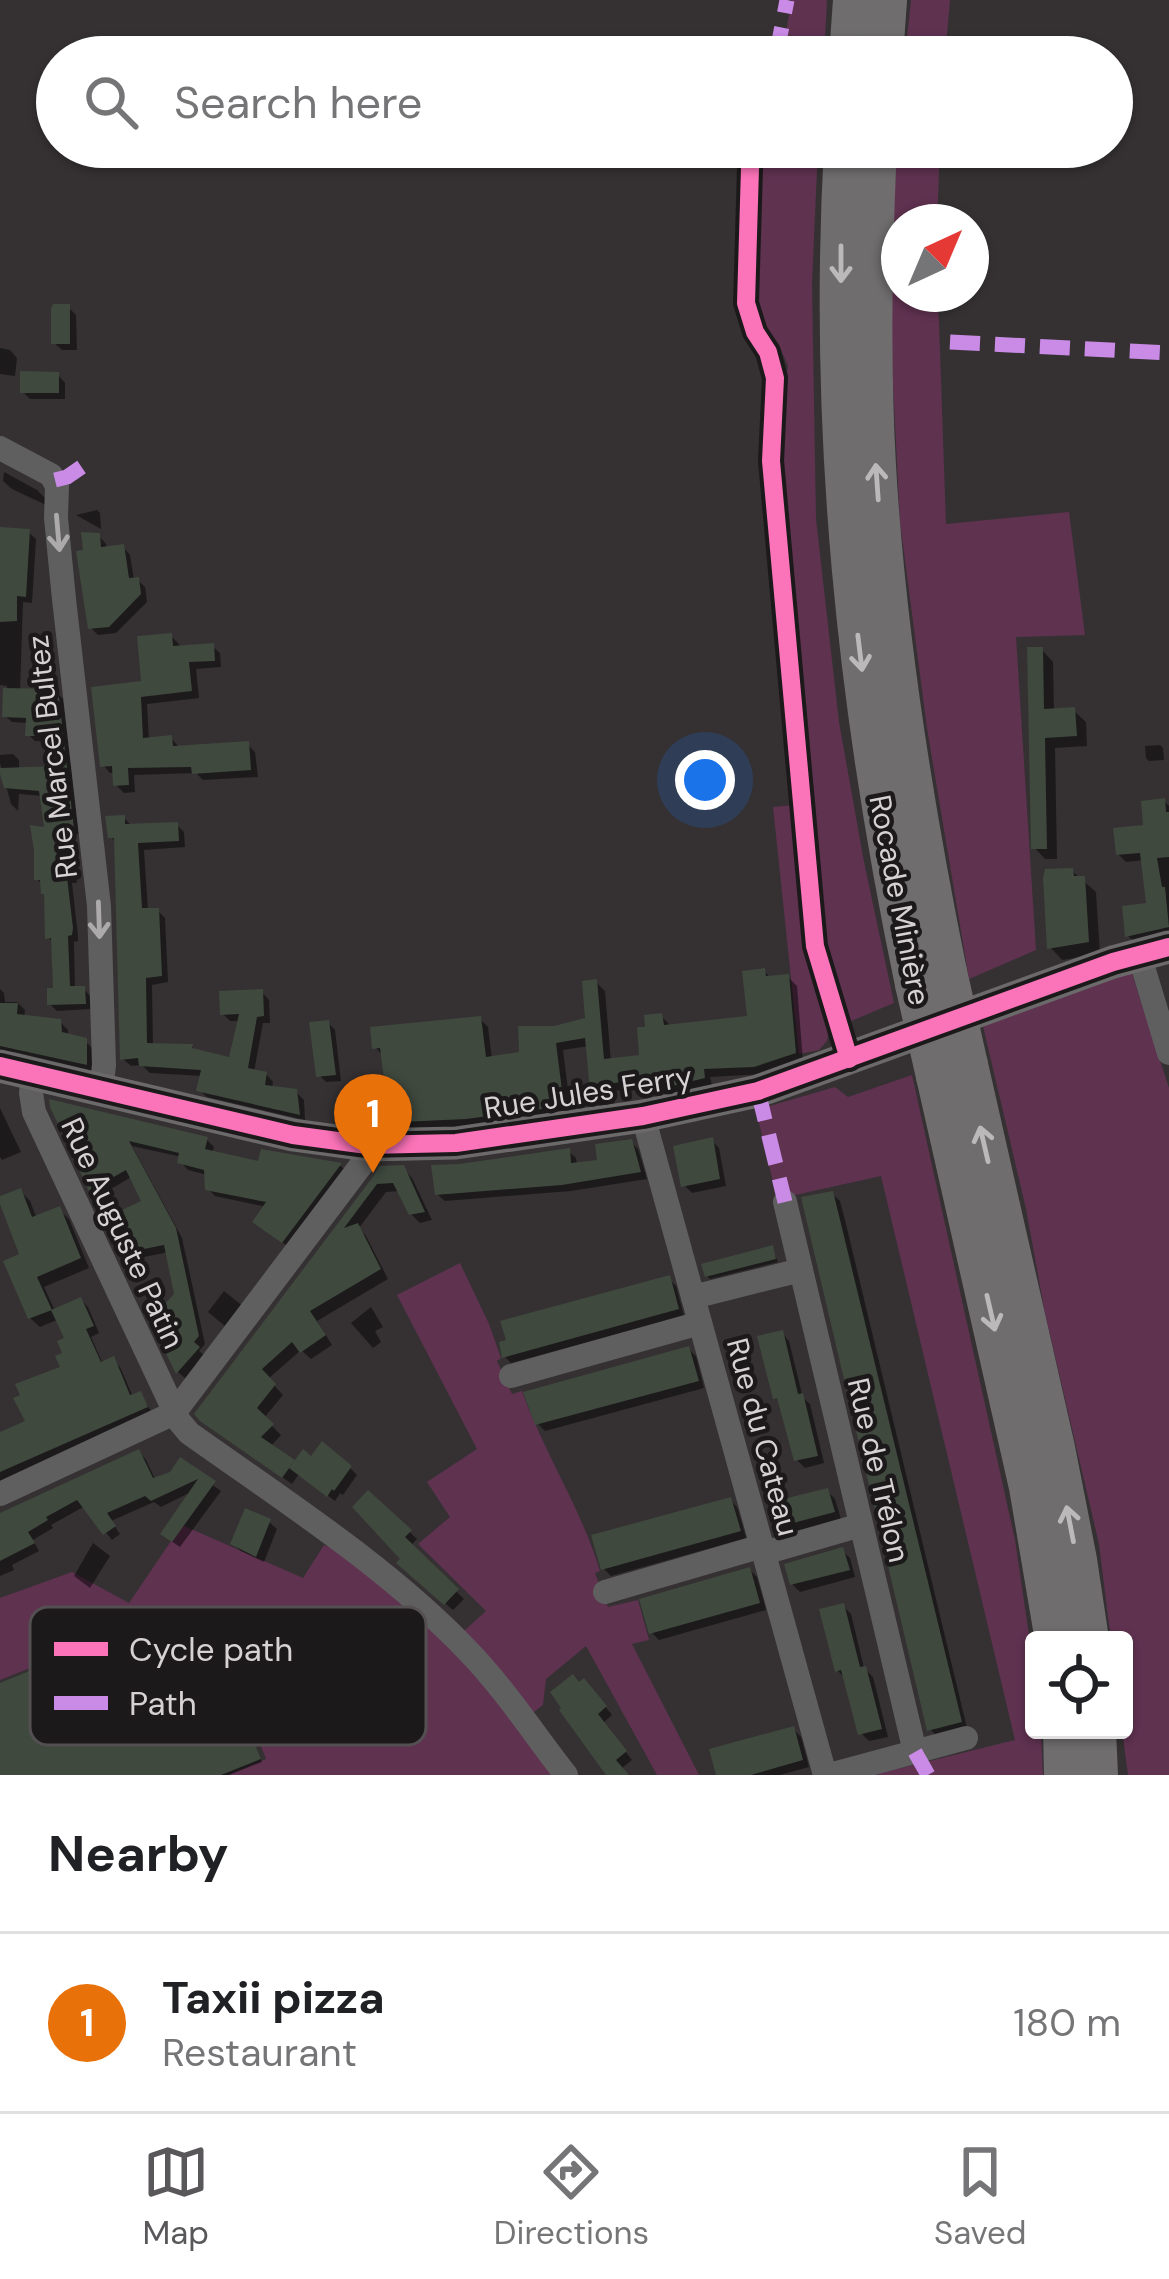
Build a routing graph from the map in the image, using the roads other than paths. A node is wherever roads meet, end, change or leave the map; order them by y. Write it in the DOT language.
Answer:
graph roads {
  1 [pos="844,168"];
  2 [pos="876,168"];
  3 [pos="0,448"];
  4 [pos="1154,950"];
  5 [pos="931,978"];
  6 [pos="1169,1052"];
  7 [pos="16,1071"];
  8 [pos="952,1071"];
  9 [pos="101,1090"];
  10 [pos="643,1116"];
  11 [pos="367,1144"];
  12 [pos="785,1202"];
  13 [pos="801,1270"];
  14 [pos="693,1298"];
  15 [pos="700,1323"];
  16 [pos="511,1376"];
  17 [pos="174,1413"];
  18 [pos="0,1494"];
  19 [pos="861,1525"];
  20 [pos="763,1549"];
  21 [pos="605,1592"];
  22 [pos="420,1607"];
  23 [pos="426,1613"];
  24 [pos="1054,1631"];
  25 [pos="1087,1631"];
  26 [pos="966,1738"];
  27 [pos="1064,1739"];
  28 [pos="1095,1739"];
  29 [pos="915,1752"];
  30 [pos="566,1775"];
  31 [pos="827,1775"];
  32 [pos="1066,1775"];
  33 [pos="1096,1775"];
  1 -- 5 [label="highway, Rocade Minière, one-way"];
  5 -- 2 [label="highway, Rocade Minière, one-way"];
  3 -- 9 [label="street, Rue Marcel Bultez, one-way"];
  4 -- 6 [label="street"];
  4 -- 10 [label="street, Rue Jules Ferry"];
  5 -- 8 [label="highway, Rocade Minière, bridge"];
  7 -- 9 [label="street, Rue Jules Ferry"];
  7 -- 17 [label="street, Rue Auguste Patin"];
  8 -- 24 [label="highway, Rocade Minière, one-way"];
  25 -- 8 [label="highway, Rocade Minière, one-way"];
  9 -- 11 [label="street, Rue Jules Ferry"];
  10 -- 11 [label="street, Rue Jules Ferry"];
  10 -- 14 [label="street, Rue du Cateau"];
  11 -- 17 [label="street"];
  12 -- 13 [label="street, Rue de Trélon"];
  13 -- 14 [label="street"];
  13 -- 19 [label="street, Rue de Trélon"];
  14 -- 15 [label="street, Rue du Cateau"];
  15 -- 16 [label="street"];
  15 -- 20 [label="street, Rue du Cateau"];
  17 -- 18 [label="street"];
  17 -- 22 [label="street"];
  19 -- 20 [label="street"];
  19 -- 29 [label="street, Rue de Trélon"];
  20 -- 21 [label="street"];
  20 -- 31 [label="street, Rue du Cateau"];
  23 -- 30 [label="street"];
  26 -- 29 [label="street"];
  27 -- 32 [label="highway"];
  28 -- 33 [label="highway"];
  29 -- 31 [label="street"];
}
